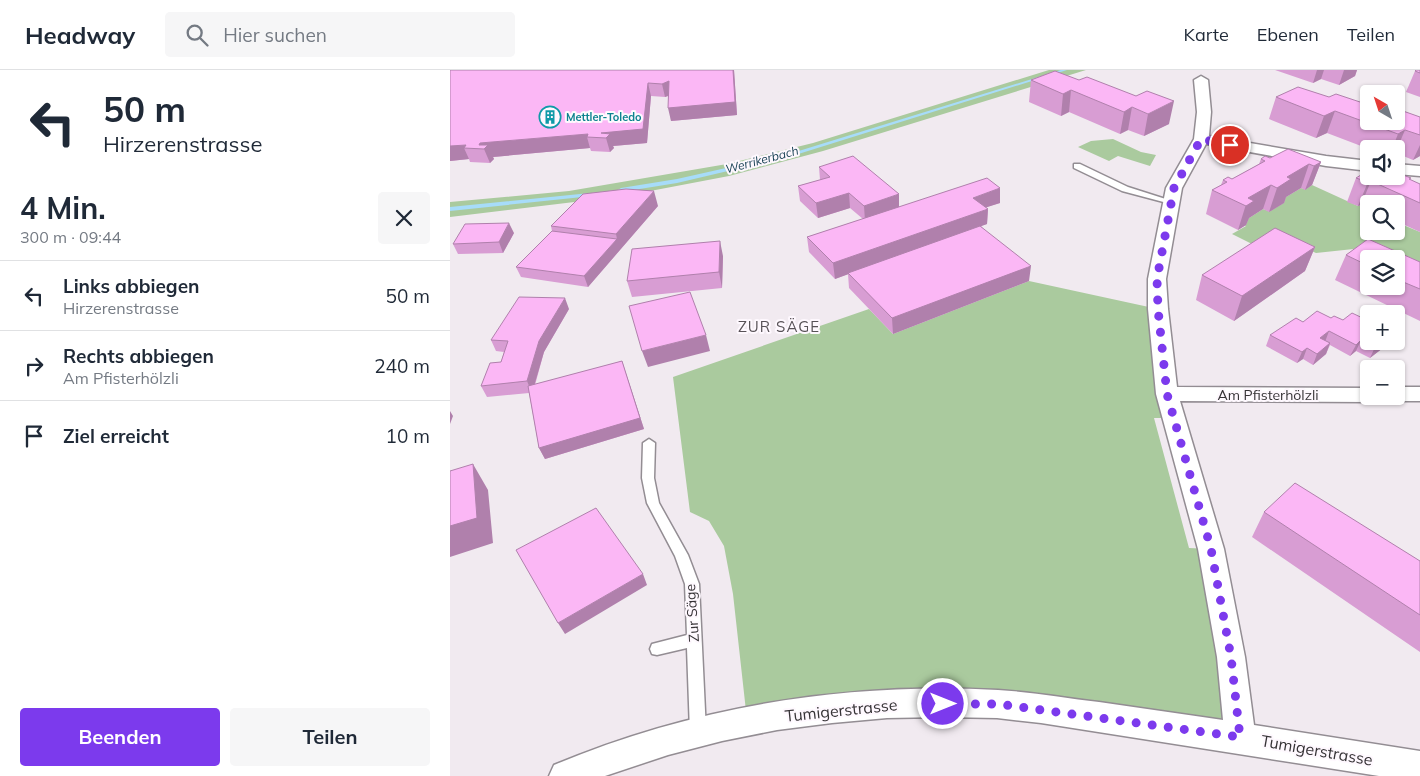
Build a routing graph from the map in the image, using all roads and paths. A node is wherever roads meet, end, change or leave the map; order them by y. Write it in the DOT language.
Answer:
graph roads {
  1 [pos="1201,80"];
  2 [pos="1201,139"];
  3 [pos="1360,165"];
  4 [pos="1077,166"];
  5 [pos="1405,169"];
  6 [pos="1420,171"];
  7 [pos="1171,202"];
  8 [pos="1167,394"];
  9 [pos="1360,394"];
  10 [pos="1405,394"];
  11 [pos="1420,394"];
  12 [pos="649,443"];
  13 [pos="694,640"];
  14 [pos="657,649"];
  15 [pos="698,732"];
  16 [pos="1240,737"];
  17 [pos="1420,767"];
  18 [pos="565,776"];
  1 -- 2 [label="street"];
  2 -- 3 [label="street"];
  2 -- 7 [label="street"];
  4 -- 7 [label="lane"];
  5 -- 6 [label="street"];
  7 -- 8 [label="street"];
  8 -- 9 [label="street, Am Pfisterhölzli"];
  8 -- 16 [label="street"];
  10 -- 11 [label="street"];
  12 -- 13 [label="lane, Zur Säge"];
  13 -- 14 [label="lane"];
  13 -- 15 [label="lane, Zur Säge"];
  15 -- 16 [label="street, Tumigerstrasse"];
  15 -- 18 [label="street, Tumigerstrasse"];
  16 -- 17 [label="street, Tumigerstrasse"];
}
